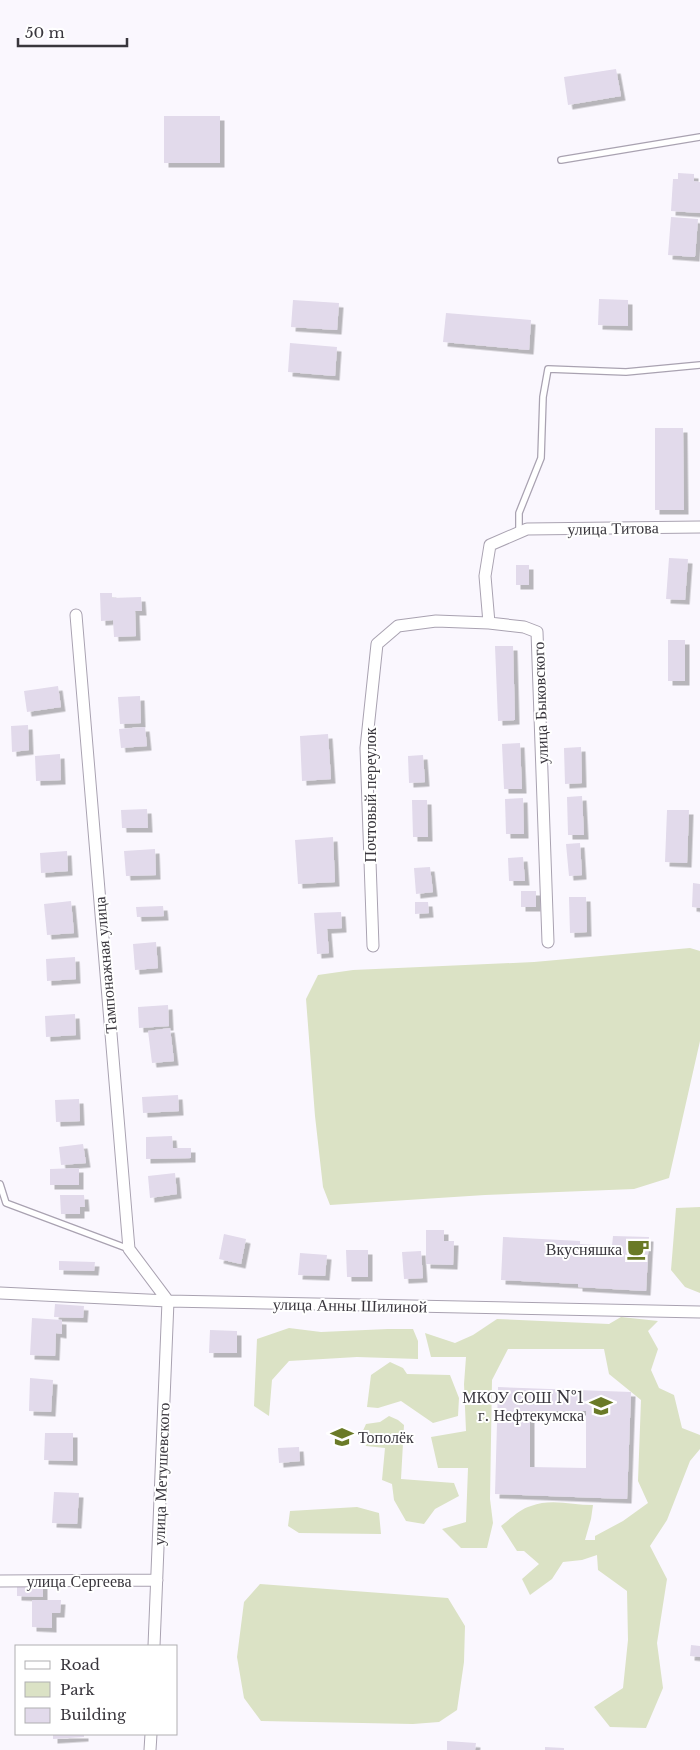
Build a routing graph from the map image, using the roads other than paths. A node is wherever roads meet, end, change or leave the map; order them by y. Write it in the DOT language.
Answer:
graph roads {
  1 [pos="700,137"];
  2 [pos="561,160"];
  3 [pos="700,365"];
  4 [pos="700,527"];
  5 [pos="523,531"];
  6 [pos="76,615"];
  7 [pos="490,623"];
  8 [pos="548,942"];
  9 [pos="373,946"];
  10 [pos="0,1184"];
  11 [pos="128,1249"];
  12 [pos="0,1293"];
  13 [pos="168,1301"];
  14 [pos="700,1312"];
  15 [pos="157,1580"];
  16 [pos="0,1581"];
  17 [pos="154,1645"];
  18 [pos="151,1735"];
  19 [pos="150,1750"];
  1 -- 2 [label="lane"];
  3 -- 5 [label="lane"];
  4 -- 5 [label="street, улица Титова"];
  5 -- 7 [label="street"];
  6 -- 11 [label="street, Тампонажная улица"];
  7 -- 8 [label="street, улица Быковского"];
  7 -- 9 [label="street, Почтовый переулок"];
  10 -- 11 [label="lane"];
  11 -- 13 [label="street"];
  12 -- 13 [label="street, улица Анны Шилиной"];
  13 -- 14 [label="street, улица Анны Шилиной"];
  13 -- 15 [label="street, улица Метушевского"];
  15 -- 16 [label="street, улица Сергеева"];
  15 -- 17 [label="street, улица Метушевского"];
  18 -- 19 [label="street"];
}
